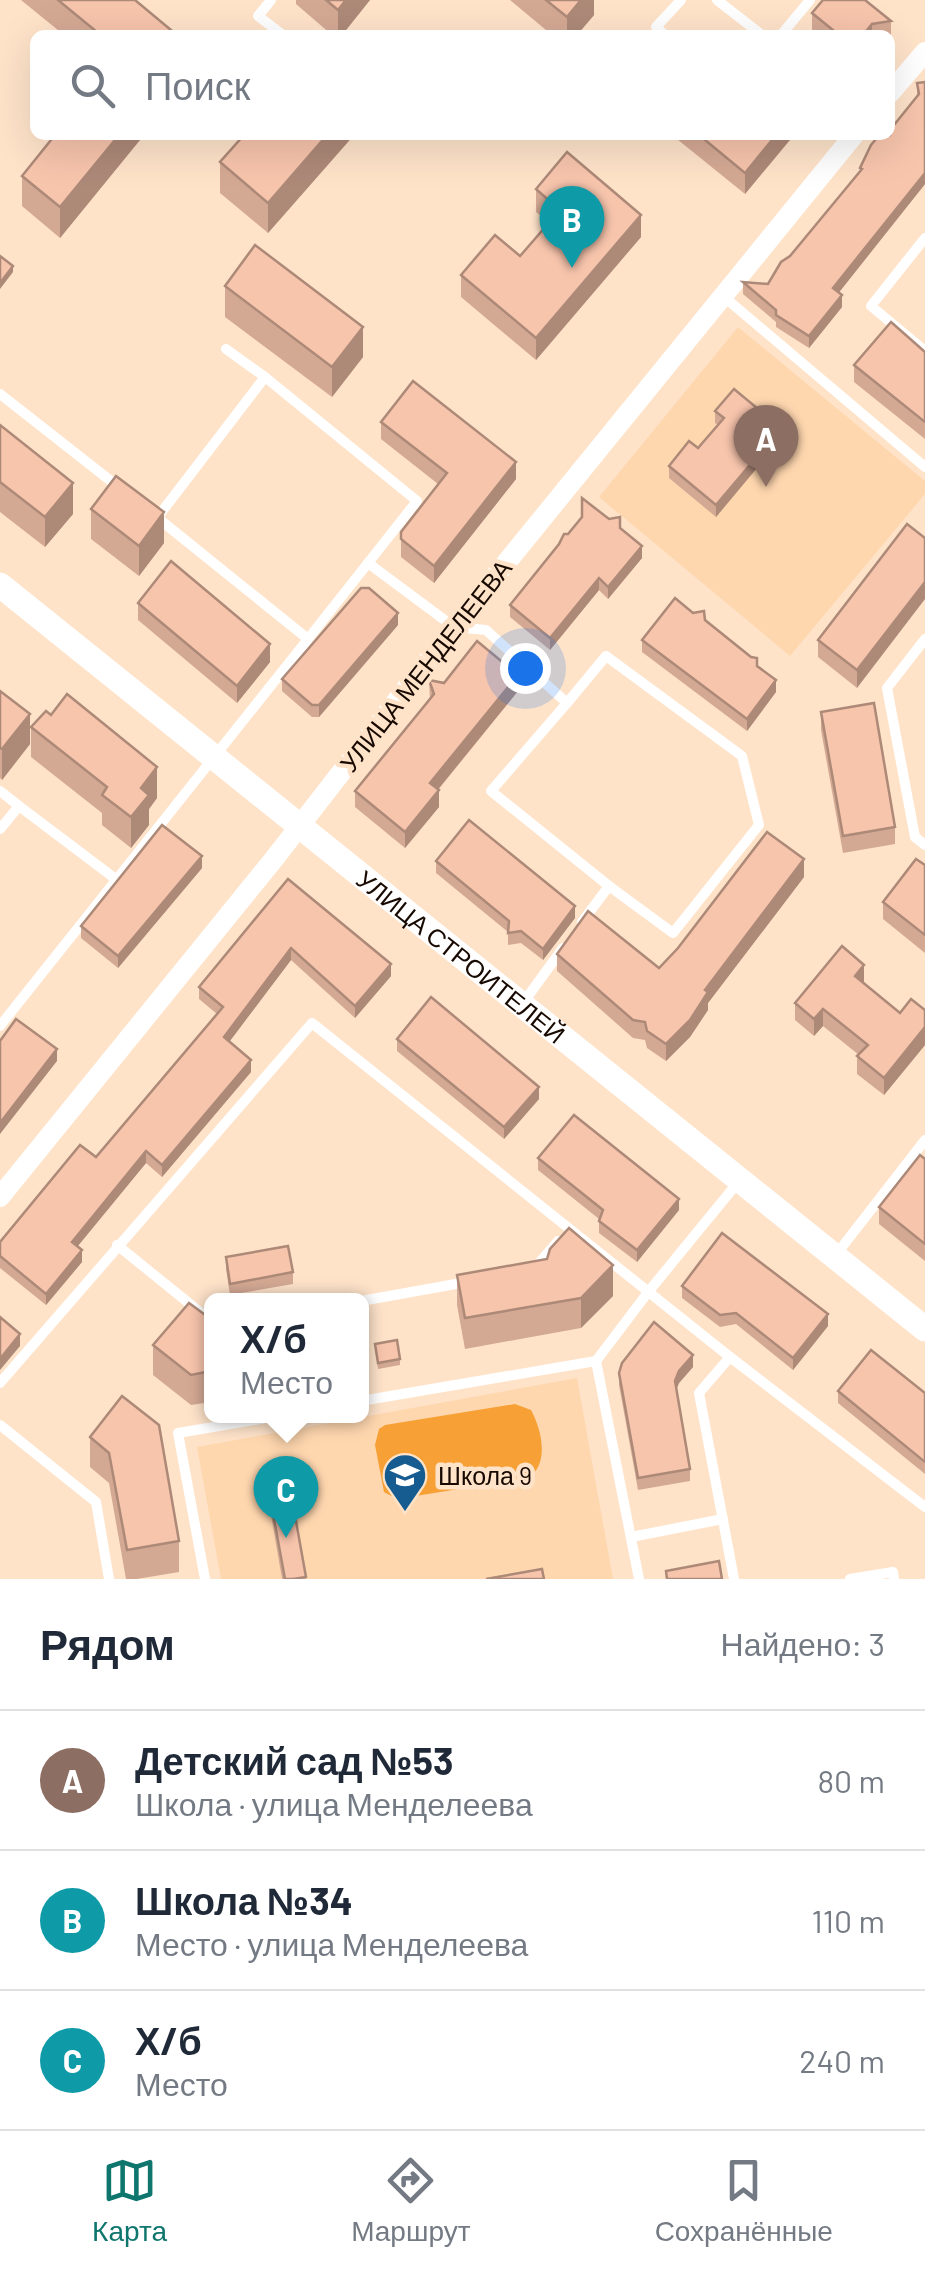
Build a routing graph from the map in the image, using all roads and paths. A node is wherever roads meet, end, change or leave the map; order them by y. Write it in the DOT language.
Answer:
graph roads {
  1 [pos="271,0"];
  2 [pos="680,0"];
  3 [pos="717,0"];
  4 [pos="810,0"];
  5 [pos="276,30"];
  6 [pos="659,30"];
  7 [pos="755,30"];
  8 [pos="785,30"];
  9 [pos="925,52"];
  10 [pos="895,86"];
  11 [pos="850,140"];
  12 [pos="925,238"];
  13 [pos="723,296"];
  14 [pos="226,349"];
  15 [pos="925,352"];
  16 [pos="265,377"];
  17 [pos="0,394"];
  18 [pos="925,467"];
  19 [pos="128,495"];
  20 [pos="142,506"];
  21 [pos="157,518"];
  22 [pos="368,562"];
  23 [pos="0,585"];
  24 [pos="454,627"];
  25 [pos="925,638"];
  26 [pos="308,639"];
  27 [pos="567,703"];
  28 [pos="215,758"];
  29 [pos="0,791"];
  30 [pos="19,806"];
  31 [pos="299,826"];
  32 [pos="0,829"];
  33 [pos="925,845"];
  34 [pos="117,880"];
  35 [pos="609,886"];
  36 [pos="577,929"];
  37 [pos="566,943"];
  38 [pos="521,1004"];
  39 [pos="0,1026"];
  40 [pos="925,1140"];
  41 [pos="740,1180"];
  42 [pos="0,1197"];
  43 [pos="568,1229"];
  44 [pos="117,1246"];
  45 [pos="835,1257"];
  46 [pos="513,1274"];
  47 [pos="475,1280"];
  48 [pos="648,1291"];
  49 [pos="369,1299"];
  50 [pos="204,1316"];
  51 [pos="925,1329"];
  52 [pos="730,1358"];
  53 [pos="596,1360"];
  54 [pos="0,1383"];
  55 [pos="369,1400"];
  56 [pos="237,1423"];
  57 [pos="0,1425"];
  58 [pos="925,1507"];
  59 [pos="722,1520"];
  60 [pos="631,1537"];
  61 [pos="109,1579"];
  62 [pos="205,1579"];
  63 [pos="639,1579"];
  64 [pos="734,1579"];
  65 [pos="850,1579"];
  66 [pos="894,1579"];
  1 -- 5 [label="lane"];
  2 -- 6 [label="lane"];
  3 -- 7 [label="lane"];
  4 -- 8 [label="lane"];
  9 -- 10 [label="street"];
  11 -- 13 [label="street, УЛИЦА МЕНДЕЛЕЕВА"];
  12 -- 15 [label="lane"];
  13 -- 18 [label="lane"];
  13 -- 24 [label="street, УЛИЦА МЕНДЕЛЕЕВА"];
  14 -- 16 [label="lane"];
  16 -- 21 [label="lane"];
  16 -- 22 [label="lane"];
  17 -- 19 [label="lane"];
  20 -- 21 [label="lane"];
  21 -- 26 [label="lane"];
  22 -- 24 [label="lane"];
  22 -- 26 [label="lane"];
  23 -- 28 [label="street, УЛИЦА СТРОИТЕЛЕЙ"];
  24 -- 27 [label="lane"];
  24 -- 31 [label="street, УЛИЦА МЕНДЕЛЕЕВА"];
  25 -- 33 [label="lane"];
  26 -- 28 [label="lane"];
  27 -- 35 [label="lane"];
  27 -- 35 [label="lane"];
  28 -- 31 [label="street, УЛИЦА СТРОИТЕЛЕЙ"];
  28 -- 34 [label="lane"];
  29 -- 30 [label="lane"];
  30 -- 32 [label="lane"];
  30 -- 34 [label="lane"];
  31 -- 38 [label="street, УЛИЦА СТРОИТЕЛЕЙ"];
  31 -- 42 [label="street, УЛИЦА МЕНДЕЛЕЕВА"];
  34 -- 39 [label="lane"];
  35 -- 36 [label="lane"];
  37 -- 38 [label="lane"];
  38 -- 41 [label="street, УЛИЦА СТРОИТЕЛЕЙ"];
  40 -- 45 [label="lane"];
  41 -- 45 [label="street, УЛИЦА СТРОИТЕЛЕЙ"];
  41 -- 48 [label="lane"];
  43 -- 44 [label="lane"];
  43 -- 46 [label="lane"];
  43 -- 48 [label="lane"];
  44 -- 50 [label="lane"];
  44 -- 54 [label="lane"];
  45 -- 51 [label="street, УЛИЦА СТРОИТЕЛЕЙ"];
  47 -- 49 [label="lane"];
  48 -- 52 [label="lane"];
  48 -- 53 [label="lane"];
  52 -- 58 [label="lane"];
  52 -- 59 [label="lane"];
  53 -- 55 [label="lane"];
  53 -- 60 [label="lane"];
  56 -- 62 [label="lane"];
  57 -- 61 [label="lane"];
  59 -- 60 [label="lane"];
  59 -- 64 [label="lane"];
  60 -- 63 [label="lane"];
  65 -- 66 [label="lane"];
}
